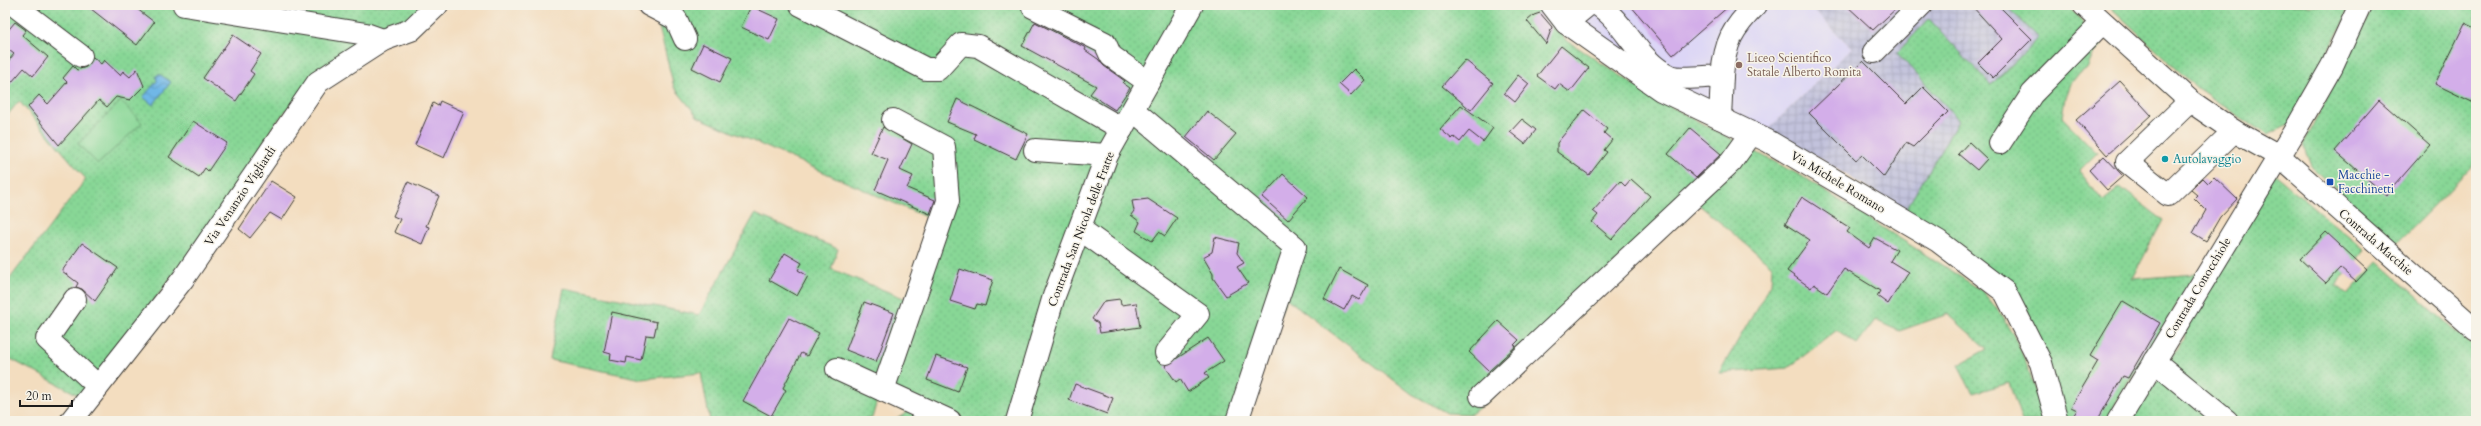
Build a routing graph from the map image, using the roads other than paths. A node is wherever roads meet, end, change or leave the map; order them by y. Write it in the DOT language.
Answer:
graph roads {
  1 [pos="13,5"];
  2 [pos="184,5"];
  3 [pos="437,5"];
  4 [pos="649,5"];
  5 [pos="801,5"];
  6 [pos="1192,5"];
  7 [pos="1552,5"];
  8 [pos="1588,5"];
  9 [pos="1598,5"];
  10 [pos="1756,5"];
  11 [pos="1921,5"];
  12 [pos="2084,5"];
  13 [pos="2360,5"];
  14 [pos="1033,7"];
  15 [pos="5,14"];
  16 [pos="1566,23"];
  17 [pos="2102,23"];
  18 [pos="686,39"];
  19 [pos="383,40"];
  20 [pos="1874,52"];
  21 [pos="81,56"];
  22 [pos="1722,76"];
  23 [pos="1148,82"];
  24 [pos="2190,101"];
  25 [pos="1720,118"];
  26 [pos="1128,119"];
  27 [pos="893,120"];
  28 [pos="2234,131"];
  29 [pos="1752,133"];
  30 [pos="2000,143"];
  31 [pos="1035,150"];
  32 [pos="1107,155"];
  33 [pos="2279,156"];
  34 [pos="1080,229"];
  35 [pos="75,299"];
  36 [pos="2476,330"];
  37 [pos="1166,353"];
  38 [pos="2154,360"];
  39 [pos="837,370"];
  40 [pos="98,386"];
  41 [pos="882,390"];
  42 [pos="1481,396"];
  43 [pos="1022,419"];
  44 [pos="71,421"];
  45 [pos="950,421"];
  46 [pos="1237,421"];
  47 [pos="2057,421"];
  48 [pos="2118,421"];
  49 [pos="2227,421"];
  1 -- 15 [label="street"];
  1 -- 21 [label="street"];
  2 -- 19 [label="street"];
  3 -- 19 [label="street, Via Venanzio Vigliardi"];
  4 -- 18 [label="street"];
  5 -- 26 [label="street"];
  6 -- 23 [label="street, Contrada San Nicola delle Fratte"];
  7 -- 16 [label="street, Via Michele Romano"];
  8 -- 16 [label="street"];
  9 -- 22 [label="street"];
  10 -- 22 [label="street"];
  11 -- 20 [label="street"];
  12 -- 17 [label="street, Contrada Macchie"];
  13 -- 33 [label="street"];
  14 -- 23 [label="street"];
  16 -- 25 [label="street, Via Michele Romano"];
  17 -- 24 [label="street, Contrada Macchie"];
  17 -- 30 [label="street"];
  19 -- 40 [label="street, Via Venanzio Vigliardi"];
  22 -- 25 [label="street"];
  23 -- 26 [label="street, Contrada San Nicola delle Fratte"];
  24 -- 28 [label="street, Contrada Macchie"];
  24 -- 28 [label="street"];
  25 -- 29 [label="street, Via Michele Romano"];
  26 -- 32 [label="street, Contrada San Nicola delle Fratte"];
  26 -- 46 [label="street"];
  27 -- 41 [label="street"];
  28 -- 33 [label="street, Contrada Macchie"];
  29 -- 42 [label="street"];
  29 -- 47 [label="street, Via Michele Romano"];
  31 -- 32 [label="street"];
  32 -- 34 [label="street, Contrada San Nicola delle Fratte"];
  33 -- 36 [label="street, Contrada Macchie"];
  33 -- 38 [label="street, Contrada Conocchiole"];
  34 -- 37 [label="street"];
  34 -- 43 [label="street, Contrada San Nicola delle Fratte"];
  35 -- 40 [label="street"];
  38 -- 48 [label="street, Contrada Conocchiole"];
  38 -- 49 [label="street"];
  39 -- 41 [label="street"];
  40 -- 44 [label="street, Via Venanzio Vigliardi"];
  41 -- 45 [label="street"];
}
